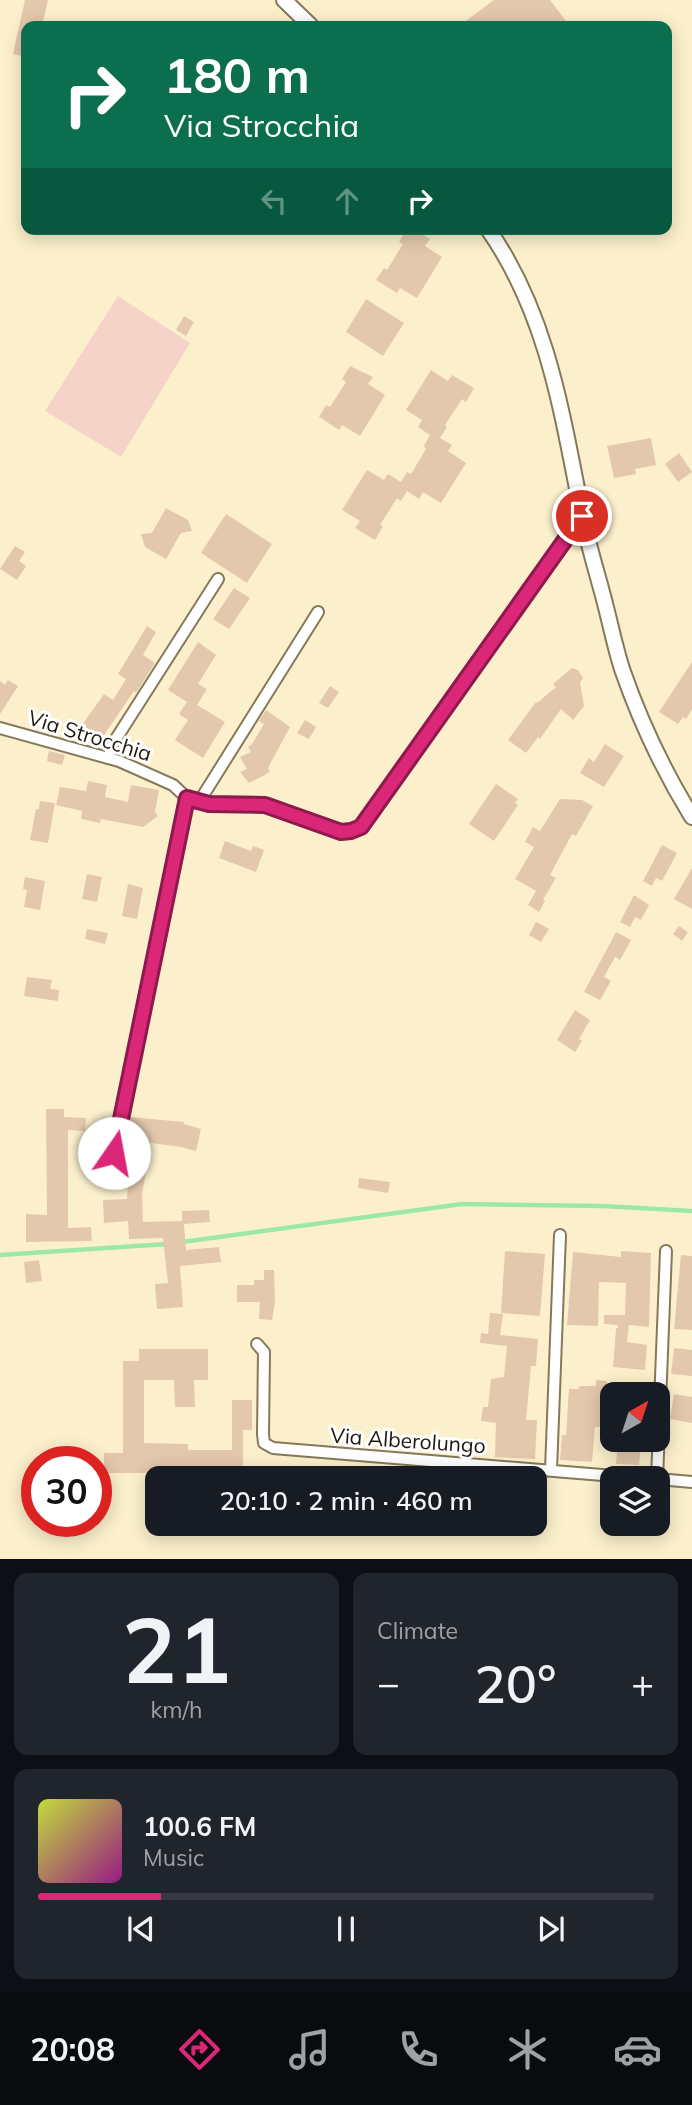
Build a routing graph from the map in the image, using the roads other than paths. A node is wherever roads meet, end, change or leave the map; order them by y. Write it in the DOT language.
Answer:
graph roads {
  1 [pos="284,0"];
  2 [pos="306,21"];
  3 [pos="491,235"];
  4 [pos="582,516"];
  5 [pos="218,579"];
  6 [pos="318,612"];
  7 [pos="0,728"];
  8 [pos="108,758"];
  9 [pos="187,798"];
  10 [pos="199,802"];
  11 [pos="692,817"];
  12 [pos="114,1153"];
  13 [pos="560,1235"];
  14 [pos="666,1251"];
  15 [pos="257,1344"];
  16 [pos="658,1466"];
  17 [pos="551,1470"];
  18 [pos="600,1474"];
  19 [pos="670,1480"];
  20 [pos="692,1482"];
  1 -- 2 [label="street"];
  3 -- 4 [label="street"];
  4 -- 10 [label="street, Via Strocchia"];
  4 -- 11 [label="street"];
  5 -- 8 [label="street"];
  6 -- 10 [label="street"];
  7 -- 8 [label="street, Via Strocchia"];
  8 -- 9 [label="street, Via Strocchia"];
  9 -- 10 [label="street, Via Strocchia"];
  9 -- 12 [label="street"];
  13 -- 17 [label="street"];
  14 -- 16 [label="street"];
  15 -- 17 [label="street, Via Alberolungo"];
  17 -- 18 [label="street, Via Alberolungo"];
  19 -- 20 [label="street"];
}
